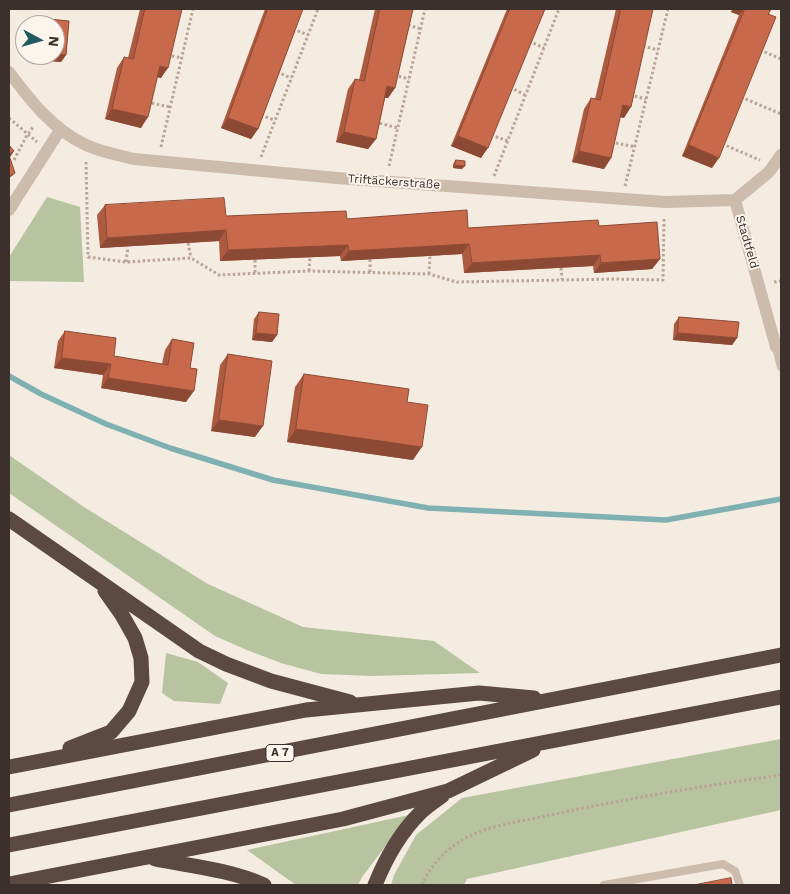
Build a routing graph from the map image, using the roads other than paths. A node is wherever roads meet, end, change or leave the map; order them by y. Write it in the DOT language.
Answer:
graph roads {
  1 [pos="9,72"];
  2 [pos="60,130"];
  3 [pos="781,155"];
  4 [pos="735,200"];
  5 [pos="9,210"];
  6 [pos="779,346"];
  7 [pos="781,367"];
  8 [pos="12,523"];
  9 [pos="96,580"];
  10 [pos="781,655"];
  11 [pos="781,696"];
  12 [pos="550,700"];
  13 [pos="359,704"];
  14 [pos="550,741"];
  15 [pos="38,761"];
  16 [pos="9,767"];
  17 [pos="448,791"];
  18 [pos="9,805"];
  19 [pos="9,845"];
  20 [pos="146,857"];
  21 [pos="9,884"];
  22 [pos="264,885"];
  23 [pos="375,885"];
  24 [pos="604,885"];
  25 [pos="740,885"];
  1 -- 2 [label="street, Triftäckerstraße"];
  2 -- 4 [label="street, Triftäckerstraße"];
  2 -- 5 [label="street"];
  3 -- 4 [label="street, Stadtfeld"];
  4 -- 6 [label="street, Stadtfeld"];
  6 -- 7 [label="lane"];
  8 -- 9 [label="highway"];
  9 -- 13 [label="highway"];
  9 -- 15 [label="highway"];
  10 -- 12 [label="highway, A 7"];
  11 -- 14 [label="highway"];
  12 -- 13 [label="highway"];
  12 -- 18 [label="highway, A 7"];
  13 -- 15 [label="highway"];
  14 -- 17 [label="highway"];
  14 -- 19 [label="highway"];
  15 -- 16 [label="highway"];
  17 -- 20 [label="highway"];
  17 -- 23 [label="highway"];
  20 -- 21 [label="highway"];
  20 -- 22 [label="highway"];
  24 -- 25 [label="lane"];
}
